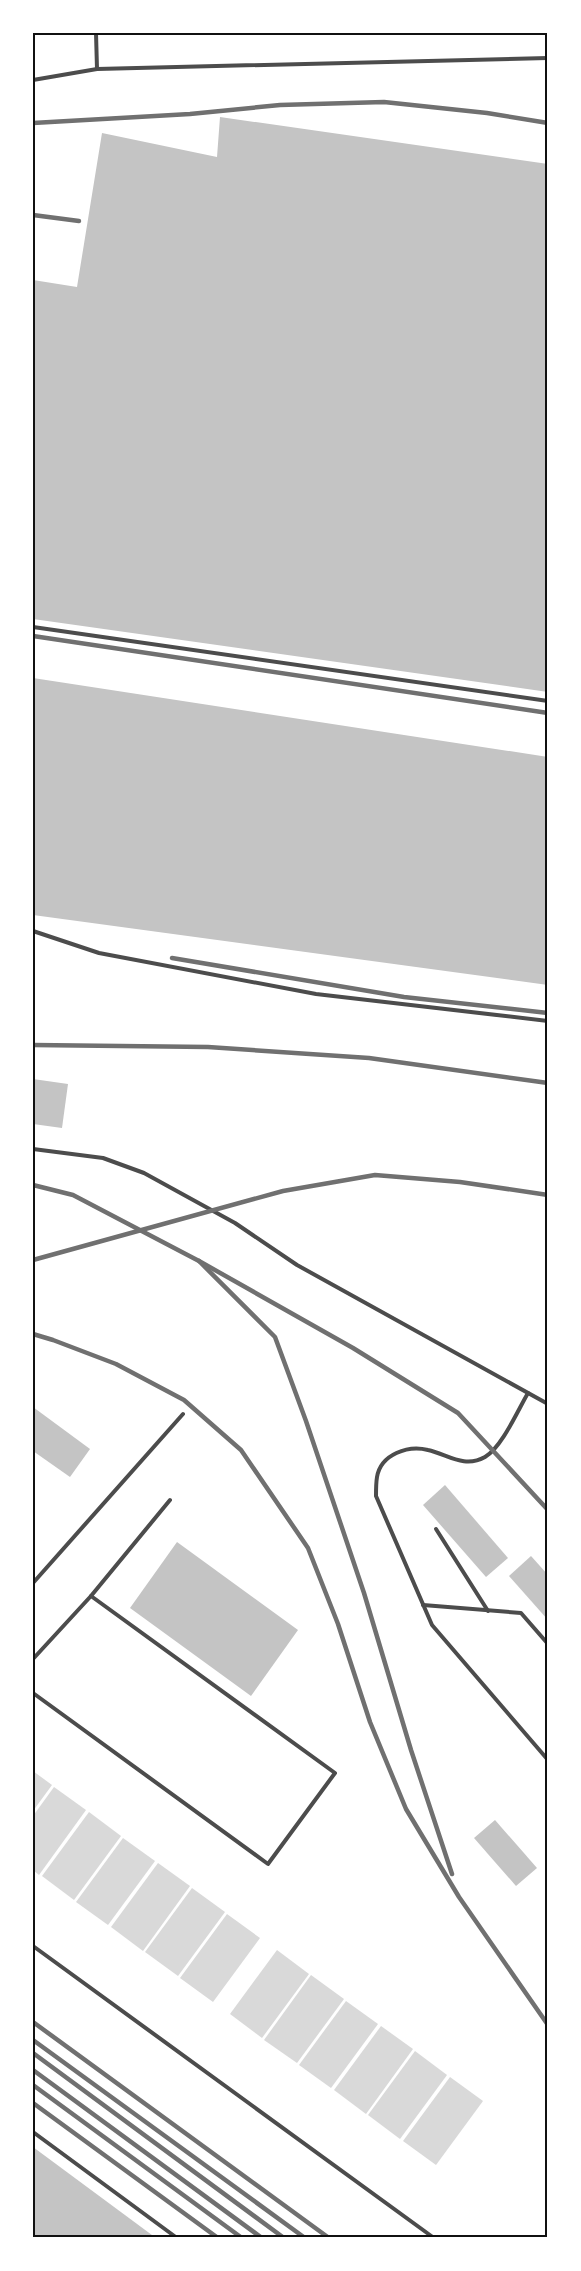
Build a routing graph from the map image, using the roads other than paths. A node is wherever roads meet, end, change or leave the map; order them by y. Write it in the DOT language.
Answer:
graph roads {
  1 [pos="96,33"];
  2 [pos="548,58"];
  3 [pos="97,69"];
  4 [pos="33,80"];
  5 [pos="33,627"];
  6 [pos="548,701"];
  7 [pos="33,931"];
  8 [pos="548,1020"];
  9 [pos="33,1149"];
  10 [pos="528,1393"];
  11 [pos="548,1404"];
  12 [pos="183,1414"];
  13 [pos="170,1500"];
  14 [pos="436,1529"];
  15 [pos="33,1583"];
  16 [pos="91,1596"];
  17 [pos="423,1605"];
  18 [pos="488,1611"];
  19 [pos="548,1644"];
  20 [pos="33,1659"];
  21 [pos="33,1693"];
  22 [pos="548,1760"];
  23 [pos="33,1946"];
  24 [pos="33,2132"];
  25 [pos="177,2238"];
  26 [pos="434,2238"];
  1 -- 3 [label="lane"];
  2 -- 3 [label="lane"];
  3 -- 4 [label="lane"];
  5 -- 6 [label="lane"];
  7 -- 8 [label="lane"];
  9 -- 10 [label="lane"];
  10 -- 11 [label="lane"];
  10 -- 17 [label="lane"];
  12 -- 15 [label="lane"];
  13 -- 16 [label="lane"];
  14 -- 18 [label="lane"];
  16 -- 20 [label="lane"];
  16 -- 21 [label="lane"];
  17 -- 18 [label="lane"];
  17 -- 22 [label="lane"];
  18 -- 19 [label="lane"];
  23 -- 26 [label="lane"];
  24 -- 25 [label="lane"];
}
